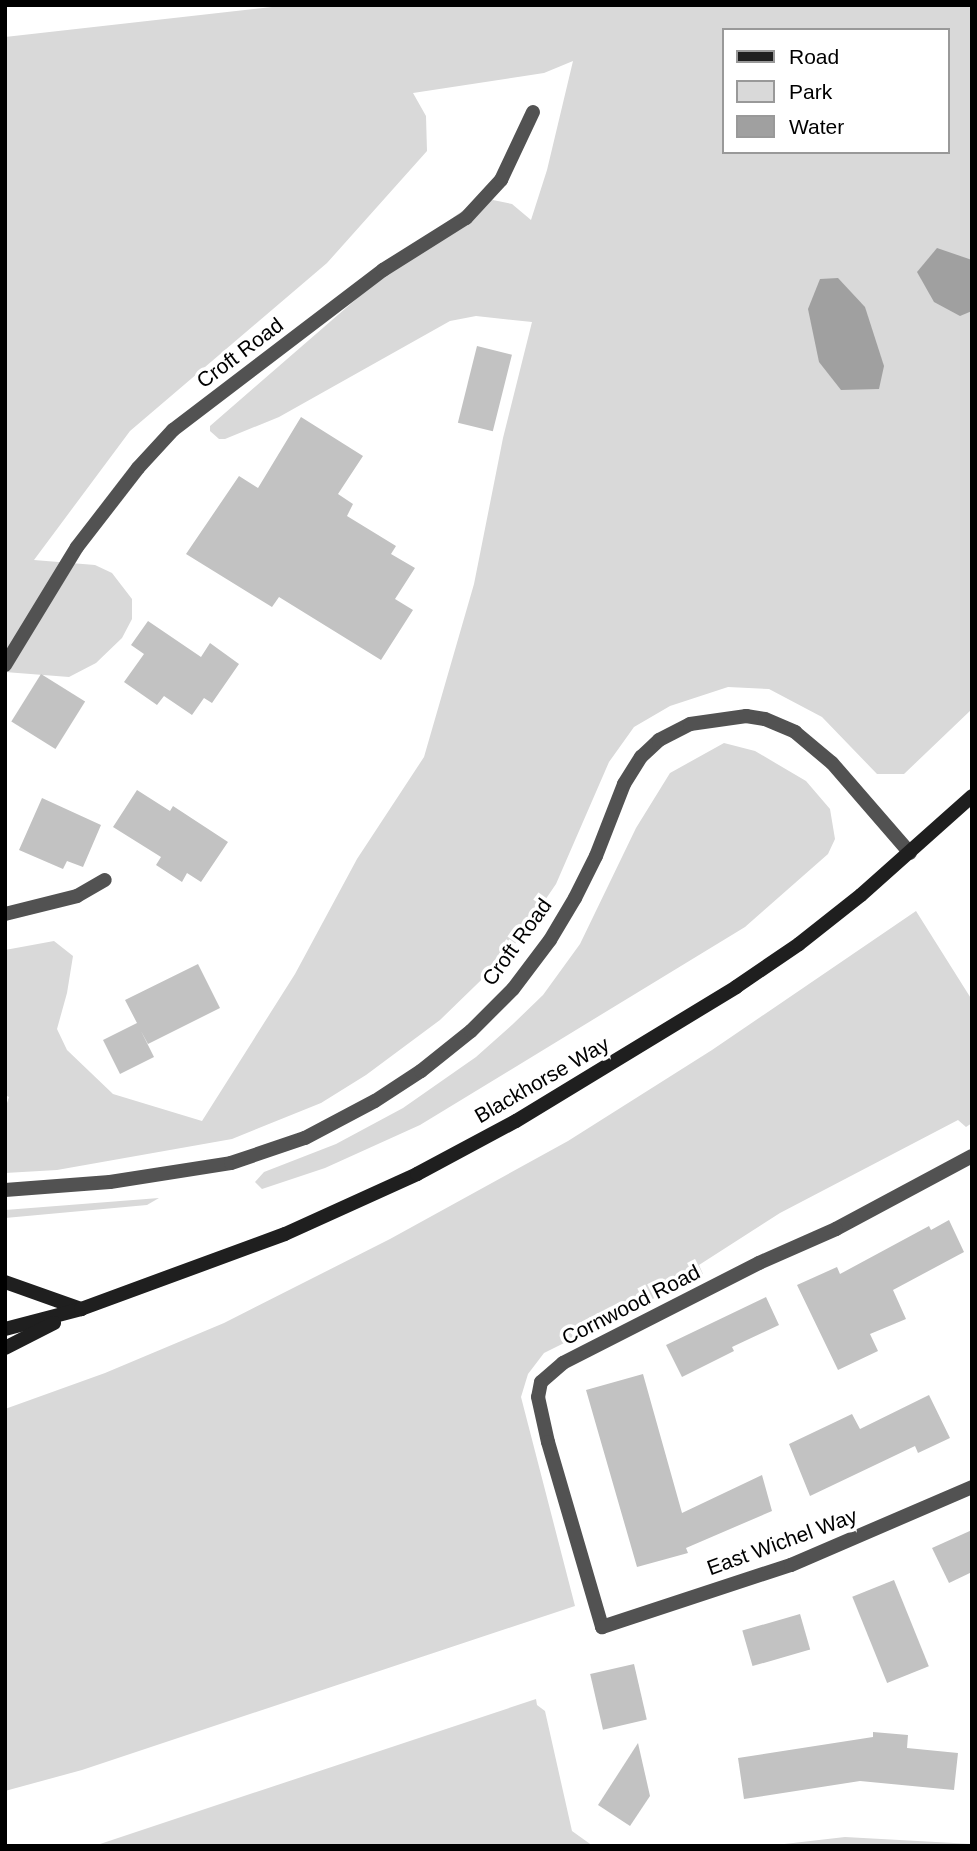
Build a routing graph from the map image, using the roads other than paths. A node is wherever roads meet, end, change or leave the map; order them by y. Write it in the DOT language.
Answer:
graph roads {
  1 [pos="533,112"];
  2 [pos="5,665"];
  3 [pos="972,796"];
  4 [pos="910,853"];
  5 [pos="105,880"];
  6 [pos="5,915"];
  7 [pos="972,1156"];
  8 [pos="5,1190"];
  9 [pos="5,1282"];
  10 [pos="80,1309"];
  11 [pos="5,1329"];
  12 [pos="5,1348"];
  13 [pos="972,1487"];
  14 [pos="603,1627"];
  1 -- 2 [label="street, Croft Road"];
  3 -- 4 [label="main road, Blackhorse Way"];
  4 -- 8 [label="street, Croft Road"];
  4 -- 10 [label="main road, Blackhorse Way"];
  5 -- 6 [label="street"];
  7 -- 14 [label="street, Cornwood Road"];
  9 -- 10 [label="main road"];
  10 -- 11 [label="main road, Blackhorse Way"];
  10 -- 12 [label="main road"];
  13 -- 14 [label="street, East Wichel Way"];
}
